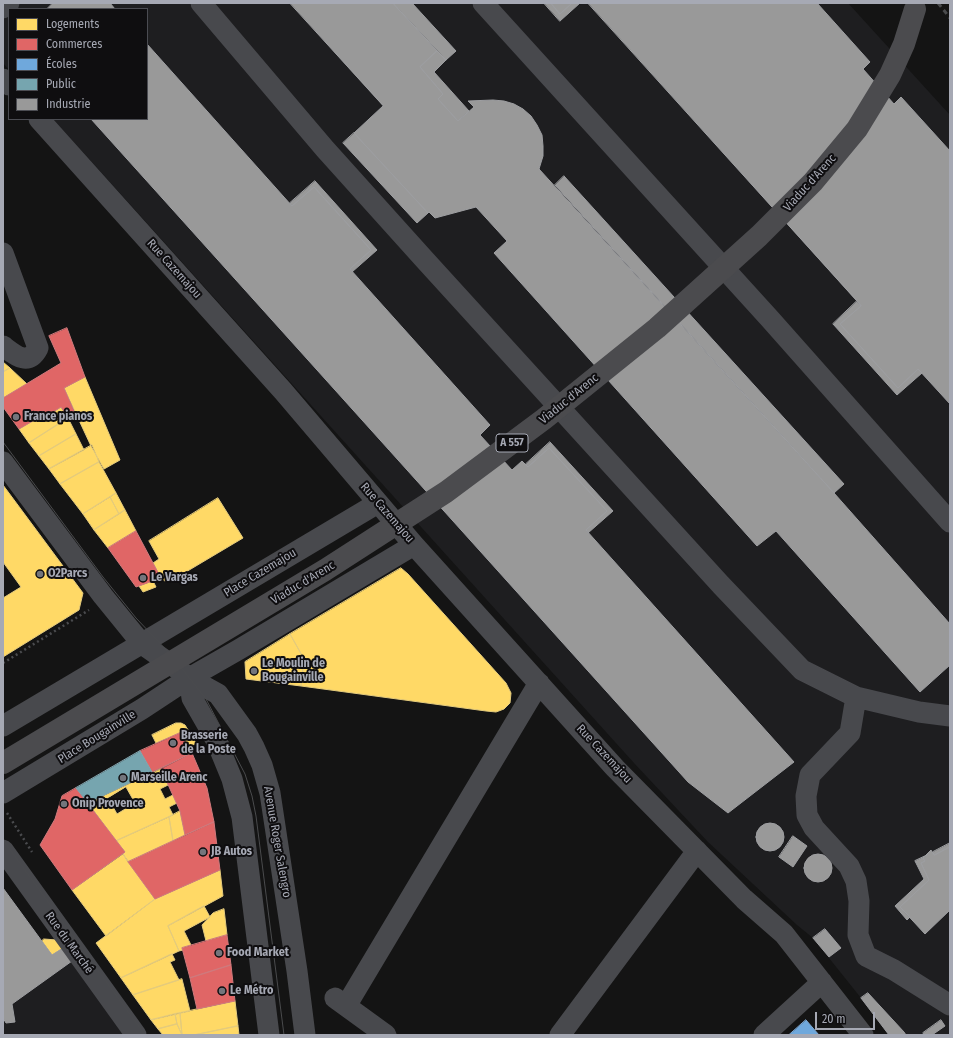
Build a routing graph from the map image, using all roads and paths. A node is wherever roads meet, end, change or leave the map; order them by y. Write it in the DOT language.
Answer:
graph roads {
  1 [pos="9,3"];
  2 [pos="201,3"];
  3 [pos="483,3"];
  4 [pos="3,8"];
  5 [pos="915,9"];
  6 [pos="40,120"];
  7 [pos="3,252"];
  8 [pos="3,346"];
  9 [pos="3,462"];
  10 [pos="378,503"];
  11 [pos="950,522"];
  12 [pos="414,545"];
  13 [pos="90,609"];
  14 [pos="142,644"];
  15 [pos="3,663"];
  16 [pos="189,678"];
  17 [pos="539,683"];
  18 [pos="856,697"];
  19 [pos="950,716"];
  20 [pos="3,726"];
  21 [pos="3,763"];
  22 [pos="3,793"];
  23 [pos="3,850"];
  24 [pos="697,851"];
  25 [pos="822,982"];
  26 [pos="950,1006"];
  27 [pos="136,1035"];
  28 [pos="269,1035"];
  29 [pos="305,1035"];
  30 [pos="386,1035"];
  31 [pos="560,1035"];
  32 [pos="764,1035"];
  33 [pos="864,1035"];
  1 -- 4 [label="street"];
  2 -- 18 [label="street"];
  3 -- 11 [label="street"];
  5 -- 21 [label="highway, Viaduc d'Arenc / A 557, bridge"];
  6 -- 10 [label="street, Rue Cazemajou"];
  7 -- 8 [label="street"];
  9 -- 14 [label="street, Avenue Roger Salengro"];
  10 -- 12 [label="street, Rue Cazemajou"];
  10 -- 14 [label="street, Place Cazemajou"];
  12 -- 16 [label="street"];
  12 -- 17 [label="street, Rue Cazemajou"];
  13 -- 15 [label="path"];
  14 -- 16 [label="street, Avenue Roger Salengro"];
  14 -- 20 [label="street"];
  16 -- 22 [label="street, Place Bougainville"];
  16 -- 28 [label="street"];
  16 -- 29 [label="street, Avenue Roger Salengro"];
  17 -- 24 [label="street, Rue Cazemajou"];
  17 -- 30 [label="street"];
  18 -- 19 [label="street"];
  18 -- 26 [label="street"];
  23 -- 27 [label="street, Rue du Marché"];
  24 -- 25 [label="street, Rue Cazemajou"];
  24 -- 31 [label="street"];
  25 -- 32 [label="street"];
  25 -- 33 [label="street, Rue Cazemajou"];
}
